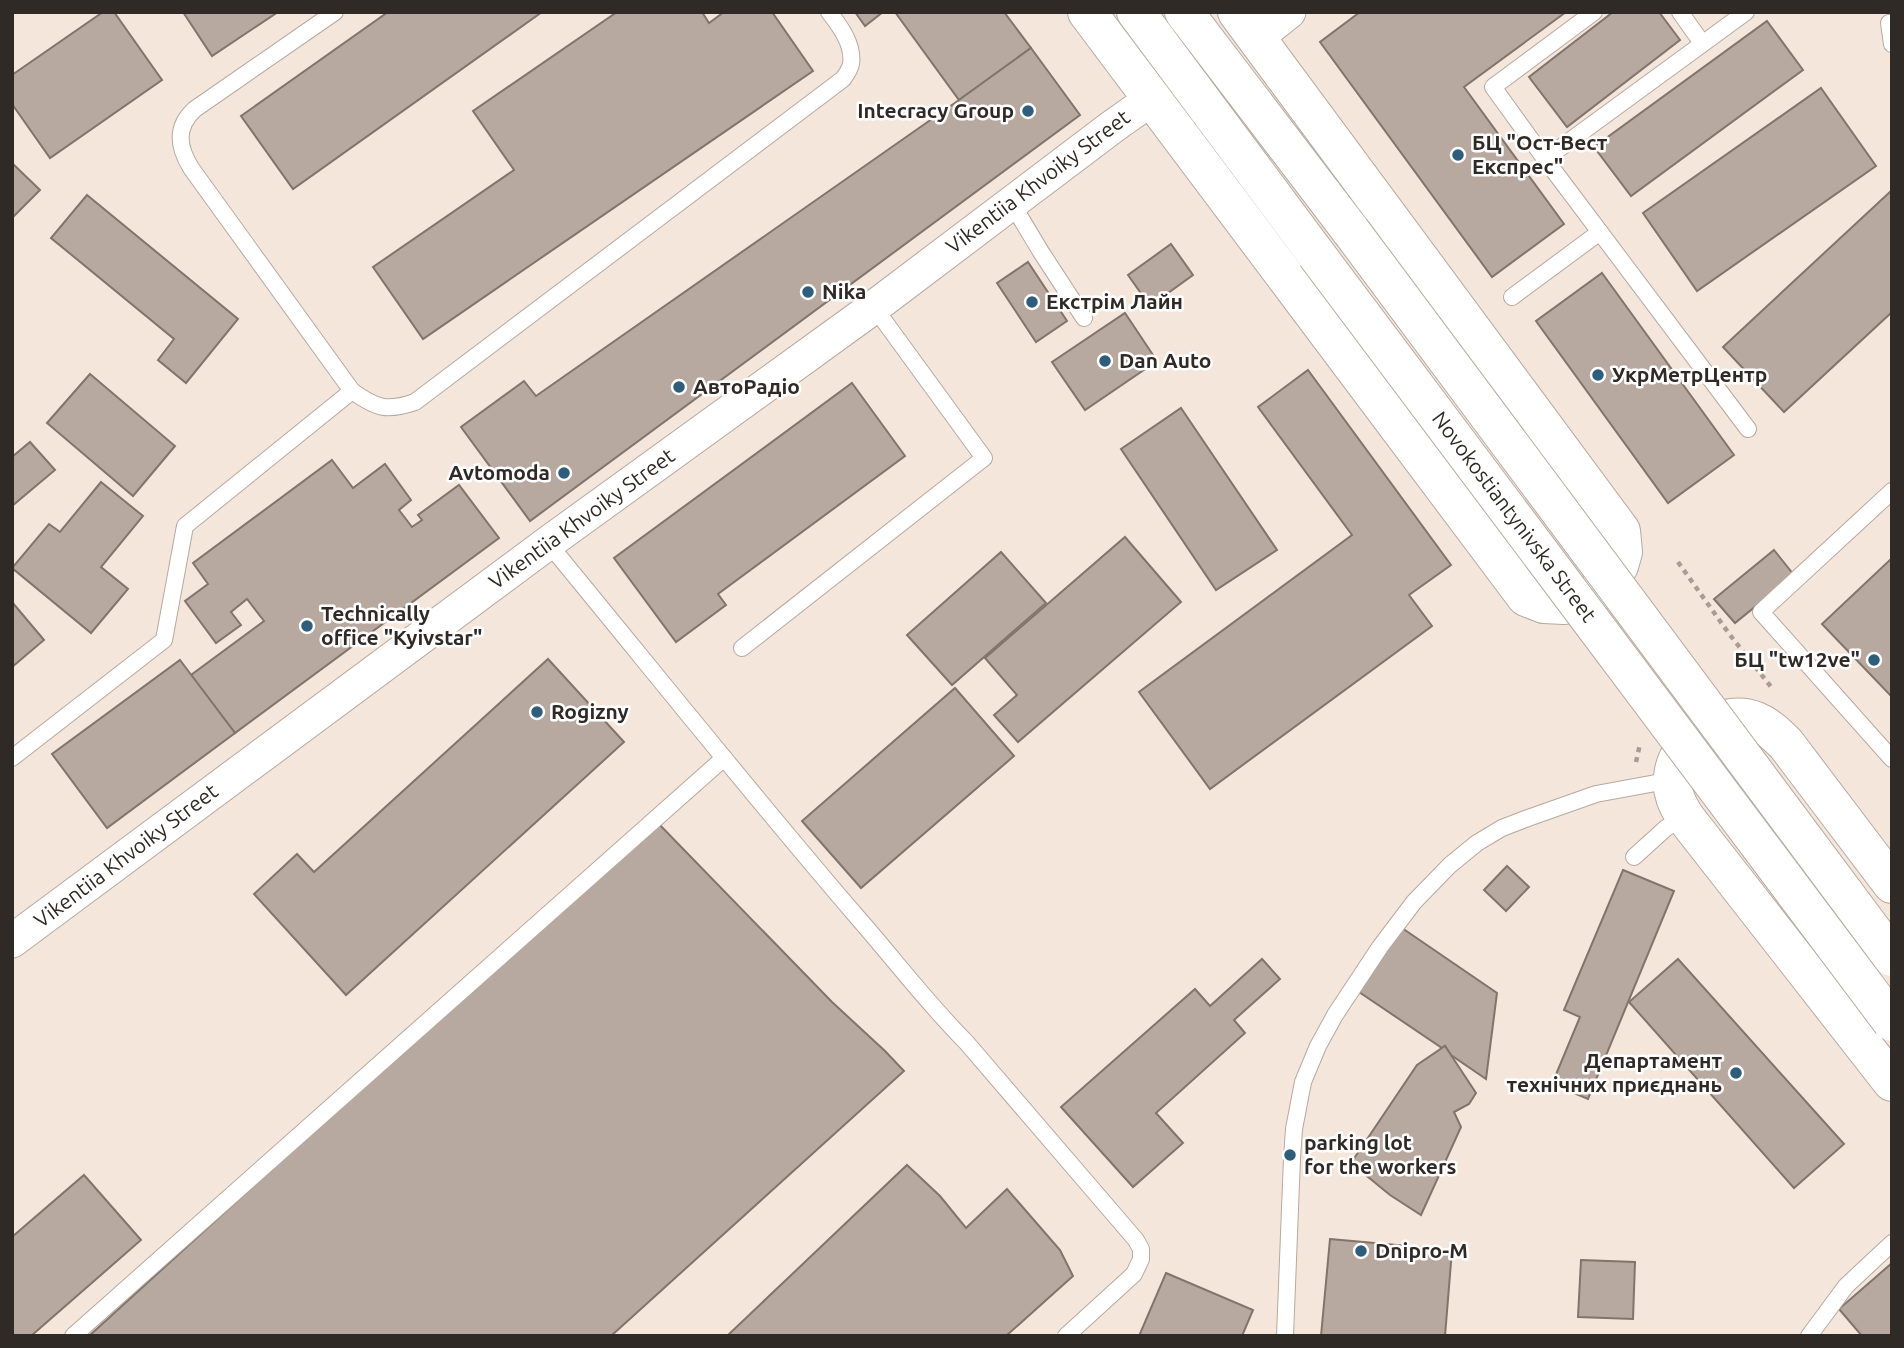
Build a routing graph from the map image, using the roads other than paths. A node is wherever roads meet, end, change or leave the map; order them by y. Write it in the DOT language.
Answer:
graph roads {
  1 [pos="335,12"];
  2 [pos="829,12"];
  3 [pos="1087,12"];
  4 [pos="1136,12"];
  5 [pos="1184,12"];
  6 [pos="1289,12"];
  7 [pos="1594,12"];
  8 [pos="1680,12"];
  9 [pos="1746,12"];
  10 [pos="1887,19"];
  11 [pos="1247,25"];
  12 [pos="1702,43"];
  13 [pos="1892,44"];
  14 [pos="1153,99"];
  15 [pos="1545,159"];
  16 [pos="1012,202"];
  17 [pos="1600,232"];
  18 [pos="1512,297"];
  19 [pos="874,307"];
  20 [pos="1084,318"];
  21 [pos="352,391"];
  22 [pos="1748,429"];
  23 [pos="1892,491"];
  24 [pos="548,543"];
  25 [pos="742,648"];
  26 [pos="12,758"];
  27 [pos="724,758"];
  28 [pos="1892,759"];
  29 [pos="1672,779"];
  30 [pos="1685,817"];
  31 [pos="1634,857"];
  32 [pos="1883,865"];
  33 [pos="12,941"];
  34 [pos="1892,957"];
  35 [pos="1892,1021"];
  36 [pos="1892,1082"];
  37 [pos="1892,1243"];
  38 [pos="73,1336"];
  39 [pos="1066,1336"];
  40 [pos="1285,1336"];
  41 [pos="1809,1336"];
  1 -- 21 [label="lane"];
  2 -- 21 [label="lane"];
  3 -- 14 [label="main road"];
  4 -- 35 [label="main road, Novokostiantynivska Street, bridge"];
  5 -- 34 [label="main road, Novokostiantynivska Street, bridge"];
  6 -- 11 [label="street"];
  7 -- 15 [label="lane"];
  8 -- 12 [label="lane"];
  9 -- 12 [label="lane"];
  10 -- 13 [label="lane"];
  11 -- 14 [label="main road"];
  12 -- 15 [label="lane"];
  14 -- 16 [label="street, Vikentiia Khvoiky Street"];
  15 -- 17 [label="lane"];
  16 -- 19 [label="street, Vikentiia Khvoiky Street"];
  16 -- 20 [label="lane"];
  17 -- 18 [label="lane"];
  17 -- 22 [label="lane"];
  19 -- 24 [label="street, Vikentiia Khvoiky Street"];
  19 -- 25 [label="lane"];
  21 -- 26 [label="lane"];
  23 -- 28 [label="lane"];
  24 -- 27 [label="lane"];
  24 -- 33 [label="street, Vikentiia Khvoiky Street"];
  27 -- 38 [label="lane"];
  27 -- 39 [label="lane"];
  29 -- 30 [label="main road"];
  29 -- 32 [label="main road"];
  29 -- 40 [label="lane"];
  30 -- 31 [label="lane"];
  30 -- 36 [label="main road"];
  37 -- 41 [label="lane"];
}
